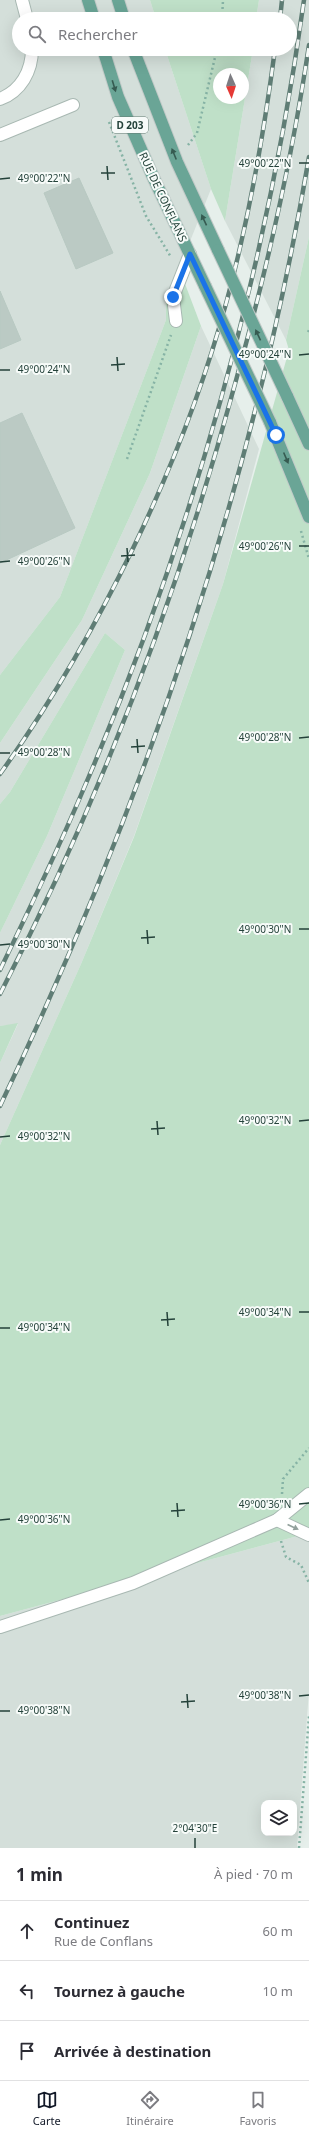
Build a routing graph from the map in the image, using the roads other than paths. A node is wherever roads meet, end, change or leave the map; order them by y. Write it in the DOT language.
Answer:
graph roads {
  1 [pos="22,0"];
  2 [pos="88,0"];
  3 [pos="118,0"];
  4 [pos="25,12"];
  5 [pos="92,12"];
  6 [pos="122,12"];
  7 [pos="32,56"];
  8 [pos="105,56"];
  9 [pos="136,56"];
  10 [pos="0,99"];
  11 [pos="73,105"];
  12 [pos="0,135"];
  13 [pos="190,254"];
  14 [pos="176,321"];
  15 [pos="309,444"];
  16 [pos="309,517"];
  17 [pos="309,1494"];
  18 [pos="277,1520"];
  19 [pos="309,1535"];
  20 [pos="0,1627"];
  1 -- 4 [label="lane"];
  2 -- 5 [label="main road"];
  3 -- 6 [label="main road"];
  7 -- 10 [label="lane"];
  8 -- 13 [label="main road, RUE DE CONFLANS / D 203, one-way"];
  15 -- 9 [label="main road, D 203, one-way, bridge"];
  11 -- 12 [label="lane"];
  13 -- 14 [label="lane"];
  13 -- 16 [label="main road, RUE DE CONFLANS / D 203, one-way, bridge"];
  17 -- 18 [label="lane"];
  18 -- 19 [label="lane, one-way"];
  18 -- 20 [label="lane"];
}
